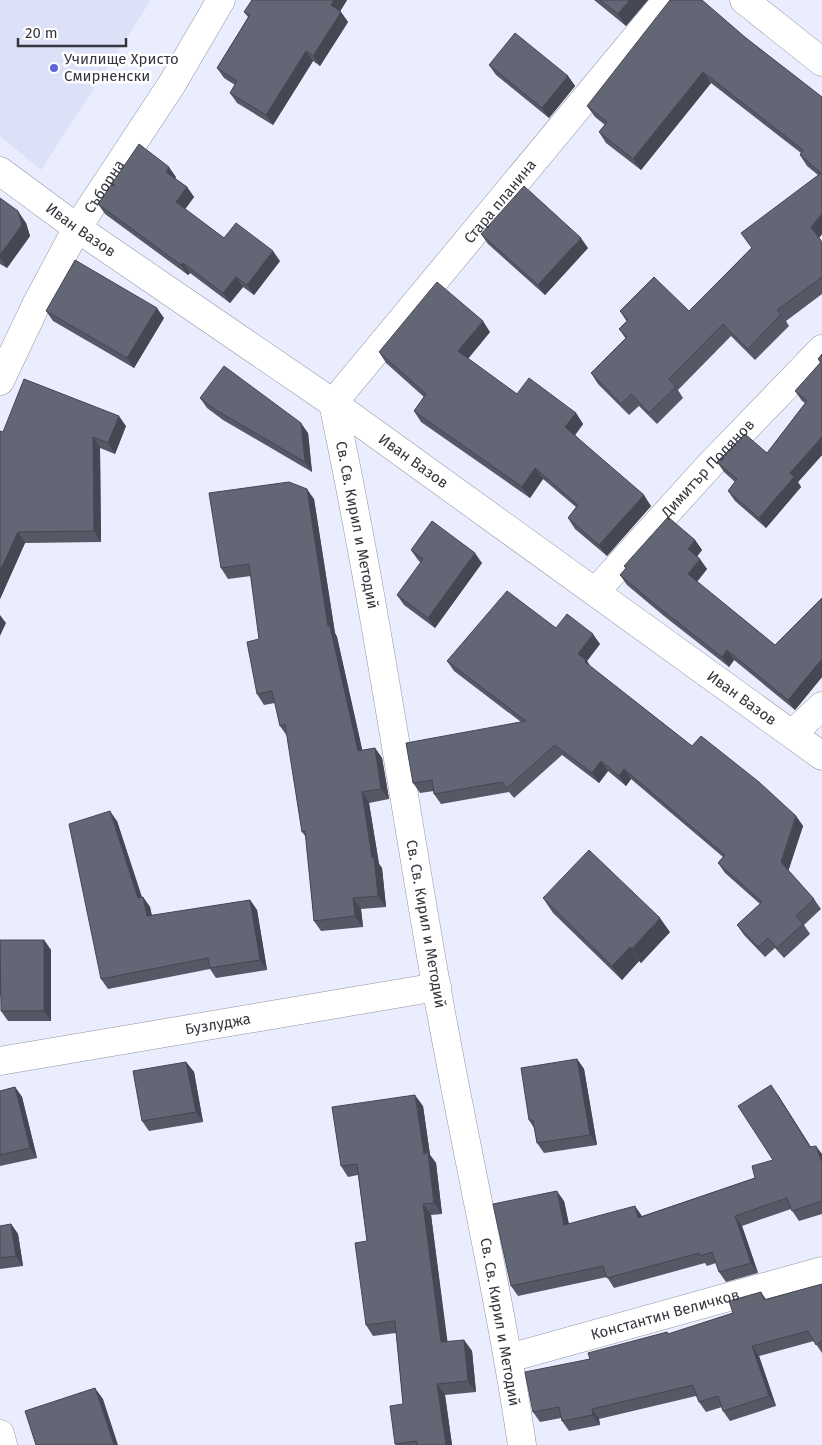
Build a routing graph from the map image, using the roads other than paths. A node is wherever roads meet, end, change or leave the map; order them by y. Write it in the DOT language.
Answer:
graph roads {
  1 [pos="221,0"];
  2 [pos="667,0"];
  3 [pos="744,0"];
  4 [pos="822,62"];
  5 [pos="0,171"];
  6 [pos="77,228"];
  7 [pos="822,349"];
  8 [pos="0,381"];
  9 [pos="333,403"];
  10 [pos="596,591"];
  11 [pos="822,706"];
  12 [pos="793,733"];
  13 [pos="822,756"];
  14 [pos="437,987"];
  15 [pos="0,1061"];
  16 [pos="822,1272"];
  17 [pos="509,1358"];
  18 [pos="0,1434"];
  19 [pos="3,1445"];
  20 [pos="522,1445"];
  1 -- 6 [label="street, Съборна"];
  2 -- 9 [label="street, Стара планина"];
  3 -- 4 [label="street"];
  5 -- 6 [label="street, Иван Вазов"];
  6 -- 8 [label="street, Съборна"];
  6 -- 9 [label="street, Иван Вазов"];
  7 -- 10 [label="street, Димитър Полянов"];
  9 -- 10 [label="street, Иван Вазов"];
  9 -- 14 [label="street, Св. Св. Кирил и Методий"];
  10 -- 12 [label="street, Иван Вазов"];
  11 -- 12 [label="street"];
  12 -- 13 [label="street, Иван Вазов"];
  14 -- 15 [label="street, Бузлуджа"];
  14 -- 17 [label="street, Св. Св. Кирил и Методий"];
  16 -- 17 [label="street, Константин Величков"];
  17 -- 20 [label="street, Св. Св. Кирил и Методий"];
  18 -- 19 [label="street"];
}
